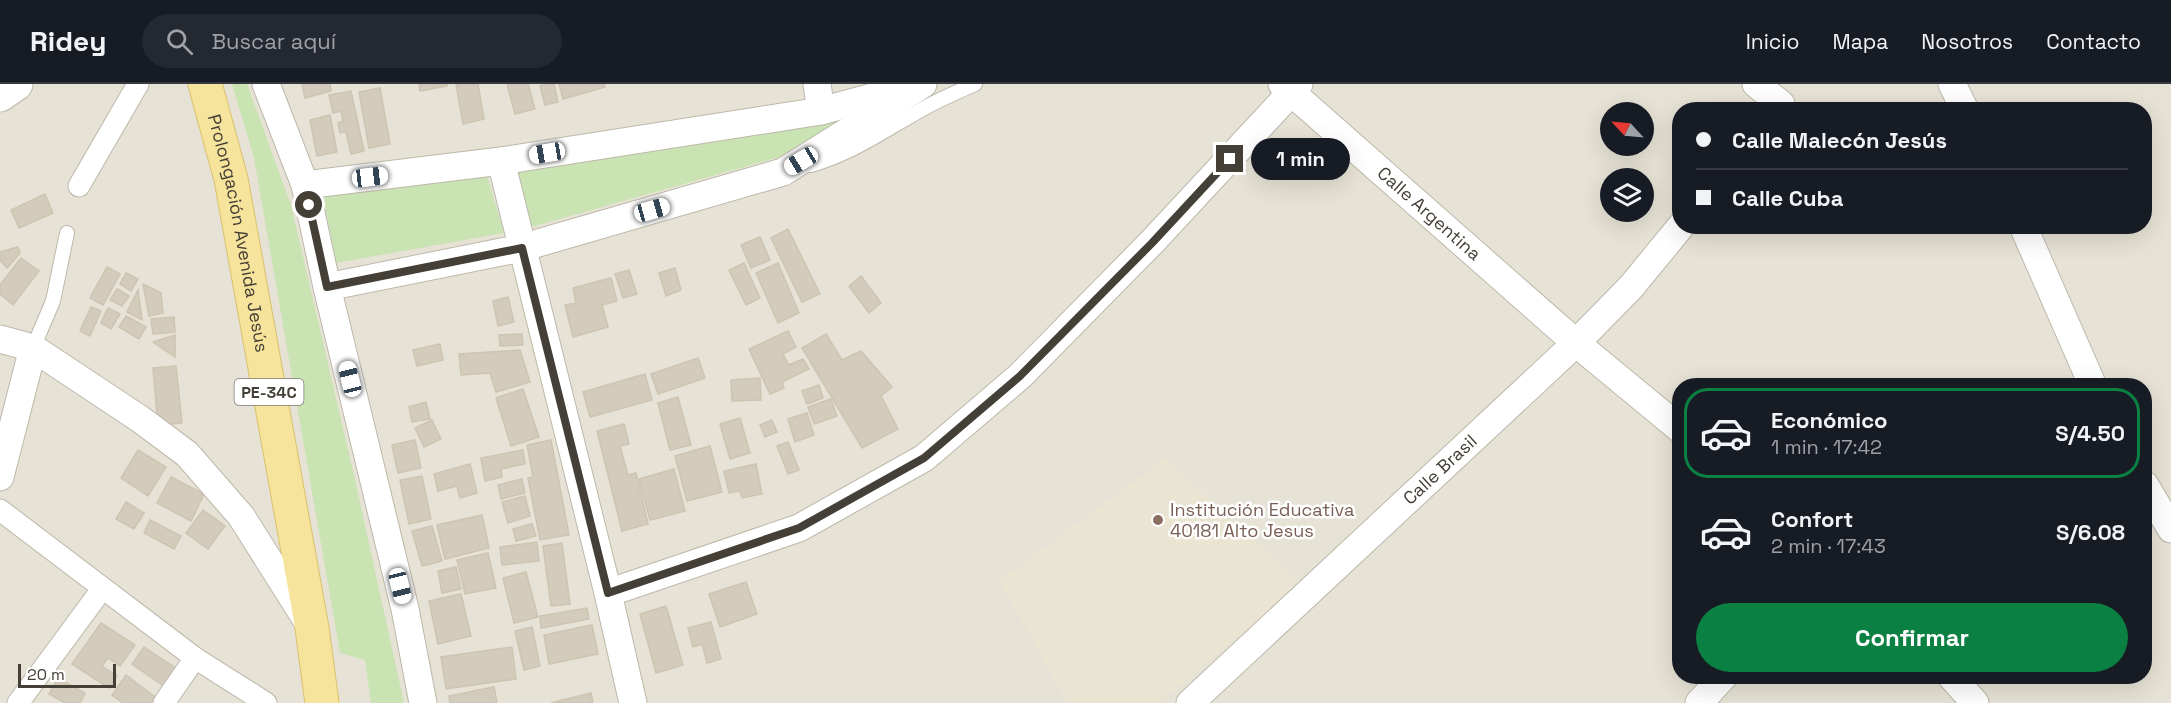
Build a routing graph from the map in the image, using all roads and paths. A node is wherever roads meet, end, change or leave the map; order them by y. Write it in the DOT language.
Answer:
graph roads {
  1 [pos="16,84"];
  2 [pos="138,84"];
  3 [pos="205,84"];
  4 [pos="266,84"];
  5 [pos="817,84"];
  6 [pos="922,84"];
  7 [pos="975,84"];
  8 [pos="1756,84"];
  9 [pos="1952,84"];
  10 [pos="1291,86"];
  11 [pos="0,94"];
  12 [pos="1783,99"];
  13 [pos="1961,102"];
  14 [pos="821,111"];
  15 [pos="501,161"];
  16 [pos="783,172"];
  17 [pos="305,184"];
  18 [pos="79,186"];
  19 [pos="68,233"];
  20 [pos="1674,234"];
  21 [pos="2026,234"];
  22 [pos="522,248"];
  23 [pos="327,287"];
  24 [pos="0,339"];
  25 [pos="1576,343"];
  26 [pos="33,348"];
  27 [pos="2090,378"];
  28 [pos="1672,422"];
  29 [pos="0,477"];
  30 [pos="2152,497"];
  31 [pos="0,510"];
  32 [pos="2171,529"];
  33 [pos="102,589"];
  34 [pos="608,593"];
  35 [pos="312,628"];
  36 [pos="195,658"];
  37 [pos="1717,684"];
  38 [pos="1958,684"];
  39 [pos="18,703"];
  40 [pos="164,703"];
  41 [pos="266,703"];
  42 [pos="322,703"];
  43 [pos="423,703"];
  44 [pos="633,703"];
  45 [pos="1190,703"];
  46 [pos="1699,703"];
  47 [pos="1975,703"];
  1 -- 11 [label="street"];
  2 -- 18 [label="street"];
  3 -- 35 [label="main road, Prolongación Avenida Jesús / PE-34C"];
  4 -- 17 [label="street"];
  5 -- 14 [label="street"];
  6 -- 14 [label="street"];
  6 -- 16 [label="street"];
  7 -- 16 [label="lane"];
  8 -- 12 [label="street"];
  9 -- 13 [label="street"];
  10 -- 25 [label="street, Calle Argentina"];
  10 -- 34 [label="street"];
  14 -- 15 [label="street"];
  15 -- 17 [label="street"];
  15 -- 22 [label="street"];
  16 -- 22 [label="street"];
  17 -- 23 [label="street"];
  19 -- 26 [label="lane"];
  20 -- 25 [label="street, Calle Brasil"];
  21 -- 27 [label="street"];
  22 -- 23 [label="street"];
  22 -- 34 [label="street"];
  23 -- 43 [label="street"];
  24 -- 26 [label="street"];
  25 -- 28 [label="street, Calle Argentina"];
  25 -- 45 [label="street, Calle Brasil"];
  26 -- 29 [label="street"];
  26 -- 35 [label="street"];
  30 -- 32 [label="street"];
  31 -- 33 [label="street"];
  33 -- 36 [label="street"];
  33 -- 39 [label="street"];
  34 -- 44 [label="street"];
  35 -- 42 [label="main road, Prolongación Avenida Jesús / PE-34C"];
  36 -- 40 [label="street"];
  36 -- 41 [label="street"];
  37 -- 46 [label="street"];
  38 -- 47 [label="street"];
}
